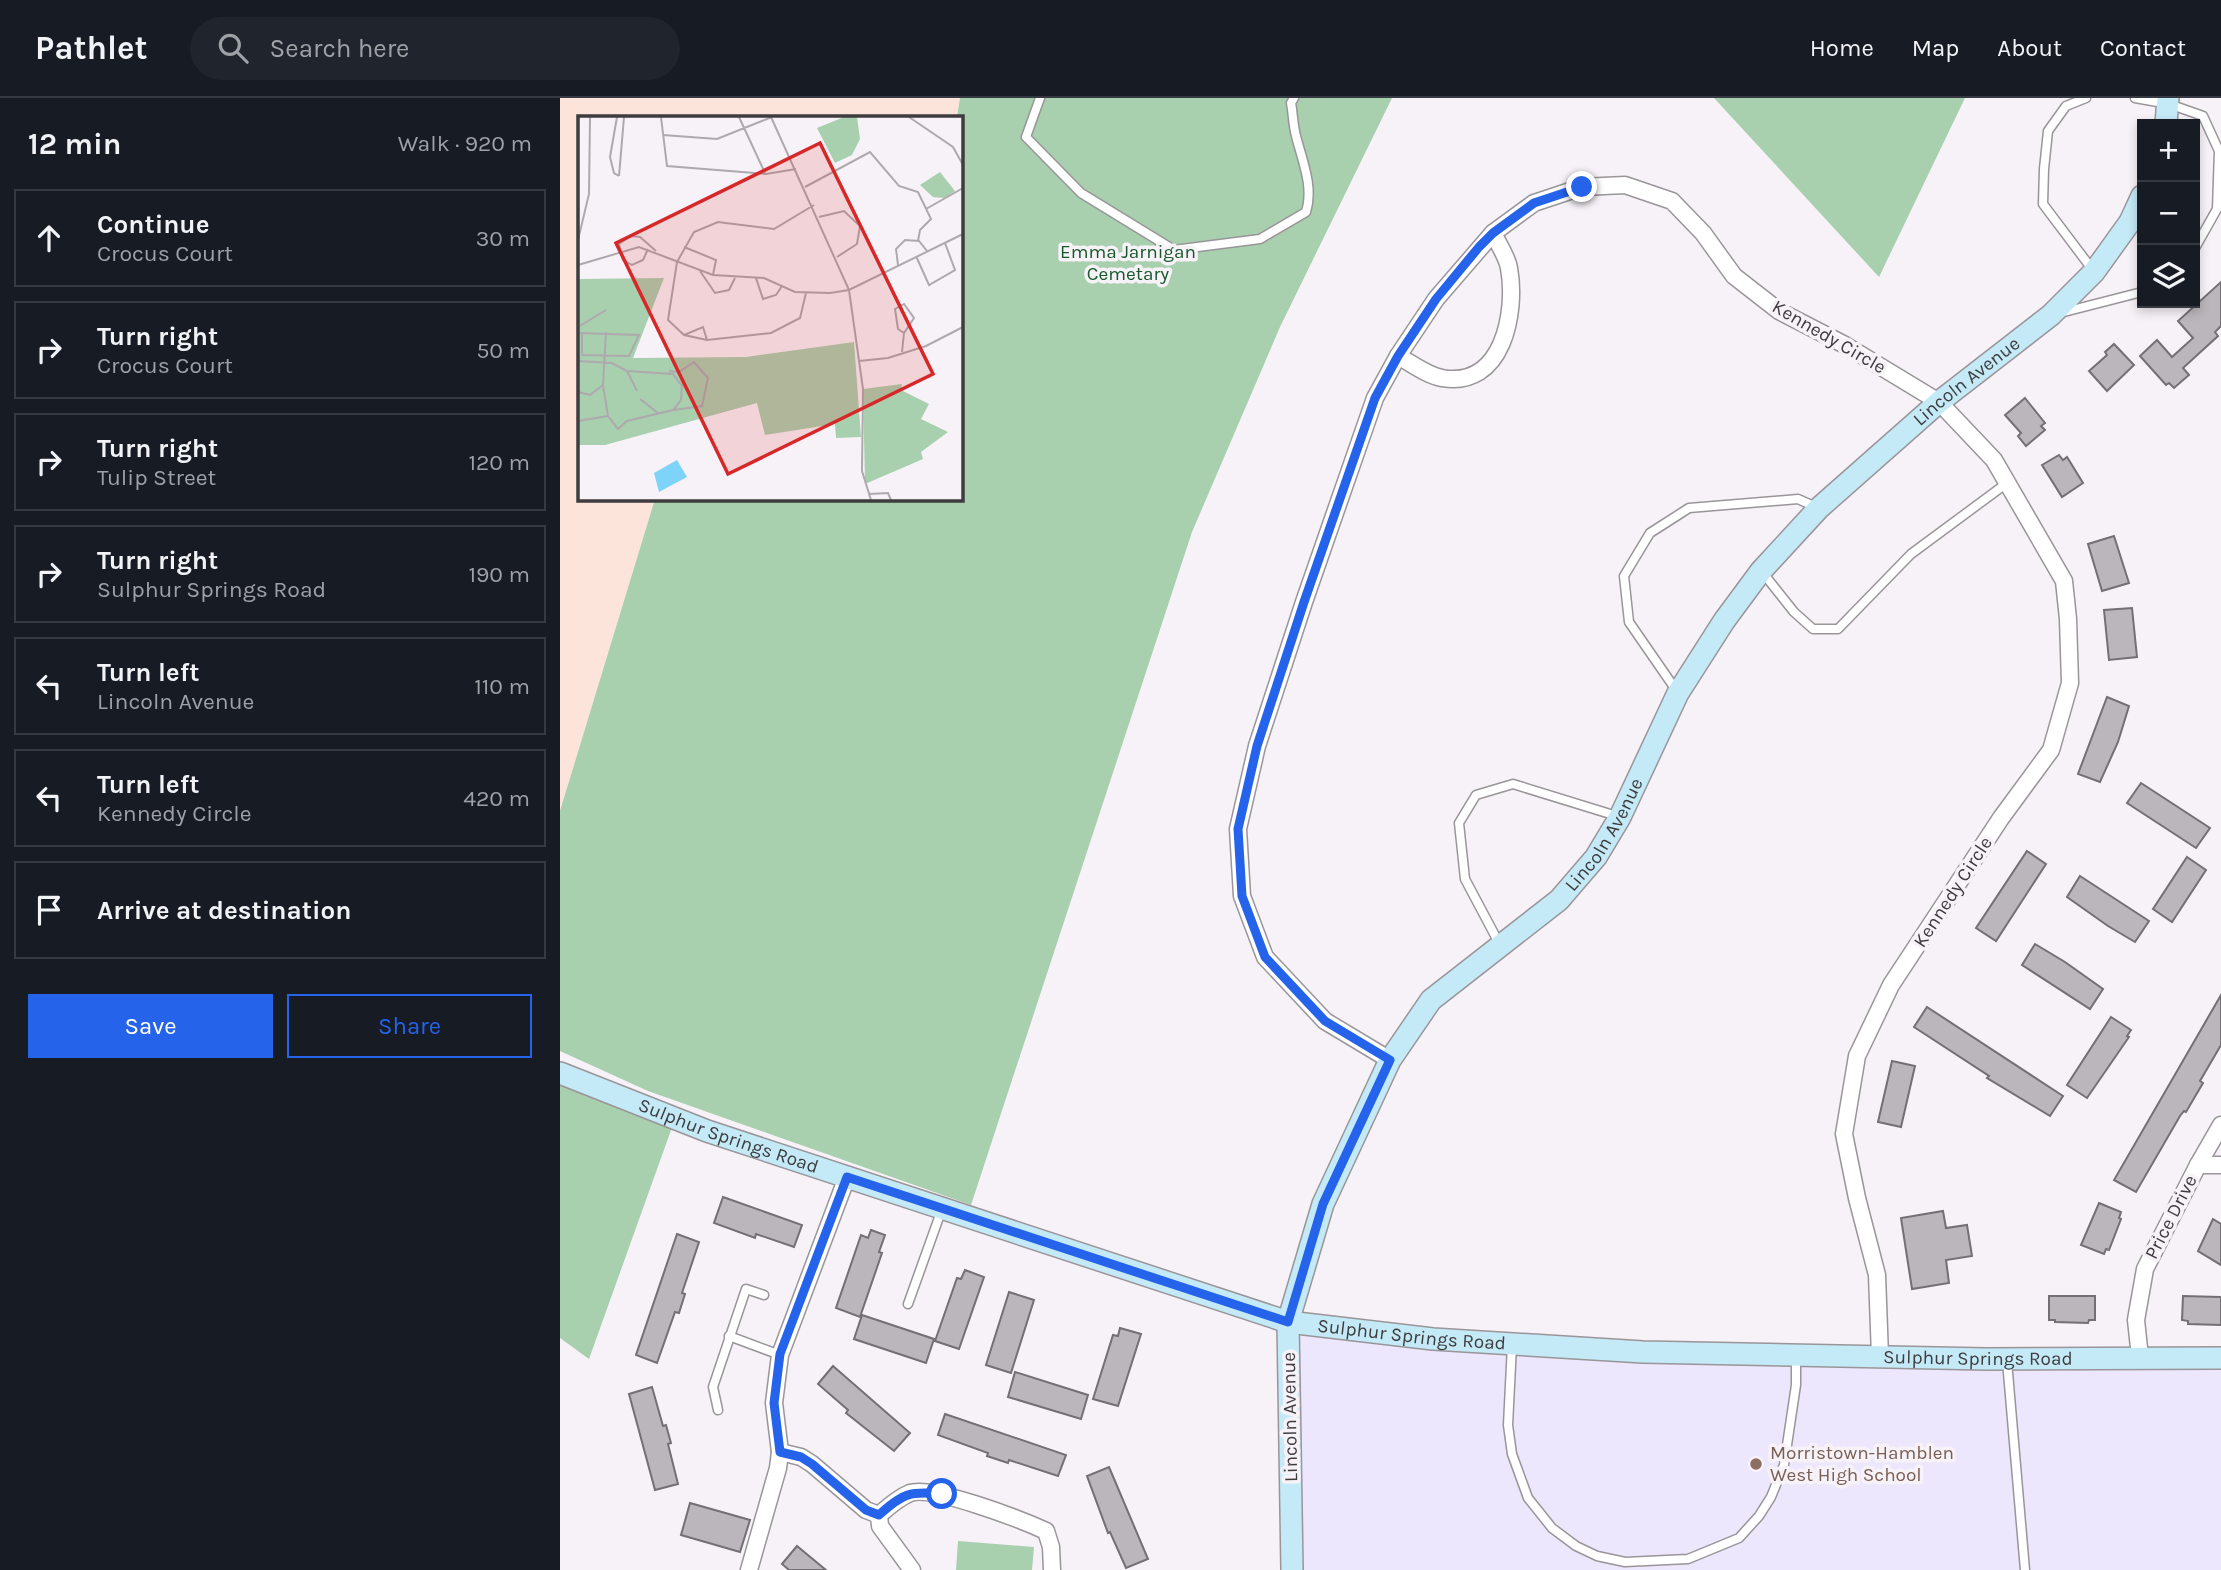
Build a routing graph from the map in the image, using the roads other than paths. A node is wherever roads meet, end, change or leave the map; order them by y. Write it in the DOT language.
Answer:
graph roads {
  1 [pos="1040,98"];
  2 [pos="1294,98"];
  3 [pos="2086,98"];
  4 [pos="2135,98"];
  5 [pos="2168,109"];
  6 [pos="2137,207"];
  7 [pos="1493,233"];
  8 [pos="2197,245"];
  9 [pos="2094,272"];
  10 [pos="2137,293"];
  11 [pos="2052,314"];
  12 [pos="1398,356"];
  13 [pos="1939,401"];
  14 [pos="2007,484"];
  15 [pos="1819,508"];
  16 [pos="1761,571"];
  17 [pos="1678,693"];
  18 [pos="1620,817"];
  19 [pos="1500,945"];
  20 [pos="1390,1060"];
  21 [pos="560,1073"];
  22 [pos="2221,1125"];
  23 [pos="2198,1165"];
  24 [pos="2221,1165"];
  25 [pos="847,1177"];
  26 [pos="942,1209"];
  27 [pos="764,1295"];
  28 [pos="908,1304"];
  29 [pos="1288,1322"];
  30 [pos="729,1336"];
  31 [pos="1512,1345"];
  32 [pos="780,1354"];
  33 [pos="1796,1356"];
  34 [pos="1880,1356"];
  35 [pos="2140,1357"];
  36 [pos="2221,1358"];
  37 [pos="2007,1359"];
  38 [pos="718,1410"];
  39 [pos="780,1452"];
  40 [pos="879,1515"];
  41 [pos="749,1570"];
  42 [pos="912,1570"];
  43 [pos="1052,1570"];
  44 [pos="1292,1570"];
  45 [pos="2025,1570"];
  1 -- 2 [label="lane"];
  3 -- 9 [label="lane"];
  4 -- 5 [label="lane"];
  5 -- 8 [label="lane"];
  6 -- 9 [label="street, Lincoln Avenue"];
  7 -- 12 [label="street, Kennedy Circle"];
  7 -- 12 [label="street"];
  7 -- 13 [label="street, Kennedy Circle"];
  9 -- 11 [label="street, Lincoln Avenue"];
  10 -- 11 [label="lane"];
  11 -- 13 [label="street, Lincoln Avenue"];
  12 -- 20 [label="street, Kennedy Circle"];
  13 -- 14 [label="street, Kennedy Circle"];
  13 -- 15 [label="street, Lincoln Avenue"];
  14 -- 16 [label="lane"];
  14 -- 34 [label="street, Kennedy Circle"];
  15 -- 16 [label="street, Lincoln Avenue"];
  15 -- 17 [label="lane"];
  16 -- 17 [label="street, Lincoln Avenue"];
  17 -- 18 [label="street, Lincoln Avenue"];
  18 -- 19 [label="street, Lincoln Avenue"];
  18 -- 19 [label="lane"];
  19 -- 20 [label="street, Lincoln Avenue"];
  20 -- 29 [label="street, Lincoln Avenue"];
  21 -- 25 [label="street, Sulphur Springs Road"];
  22 -- 23 [label="street, Price Drive"];
  23 -- 24 [label="street"];
  23 -- 35 [label="street, Price Drive"];
  25 -- 26 [label="street, Sulphur Springs Road"];
  25 -- 32 [label="street"];
  26 -- 28 [label="lane"];
  26 -- 29 [label="street, Sulphur Springs Road"];
  27 -- 30 [label="lane"];
  29 -- 31 [label="street, Sulphur Springs Road"];
  29 -- 44 [label="street, Lincoln Avenue"];
  30 -- 32 [label="lane"];
  30 -- 38 [label="lane"];
  31 -- 33 [label="street, Sulphur Springs Road"];
  31 -- 33 [label="lane"];
  32 -- 39 [label="street"];
  33 -- 34 [label="street, Sulphur Springs Road"];
  34 -- 37 [label="street, Sulphur Springs Road"];
  35 -- 36 [label="street, Sulphur Springs Road"];
  35 -- 37 [label="street, Sulphur Springs Road"];
  37 -- 45 [label="lane"];
  39 -- 40 [label="street"];
  39 -- 41 [label="street"];
  40 -- 42 [label="street"];
  40 -- 43 [label="street"];
}
